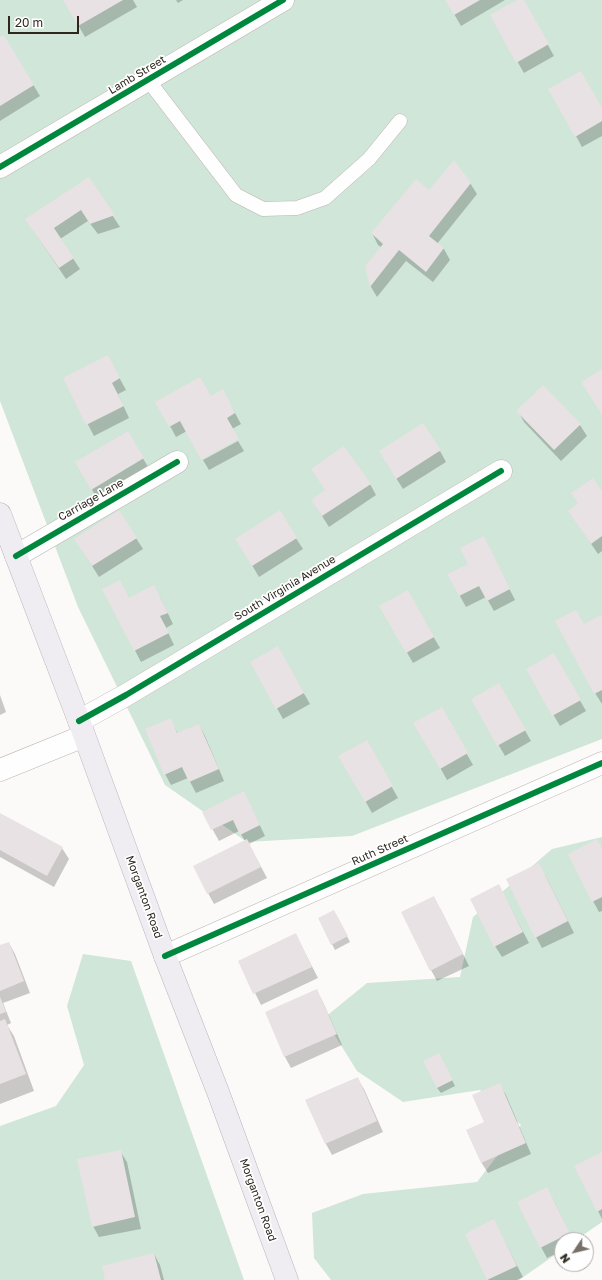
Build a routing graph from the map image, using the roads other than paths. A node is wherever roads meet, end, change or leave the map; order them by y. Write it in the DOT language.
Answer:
graph roads {
  1 [pos="284,0"];
  2 [pos="148,80"];
  3 [pos="400,120"];
  4 [pos="0,168"];
  5 [pos="177,462"];
  6 [pos="501,471"];
  7 [pos="0,514"];
  8 [pos="9,551"];
  9 [pos="81,728"];
  10 [pos="602,763"];
  11 [pos="0,770"];
  12 [pos="165,956"];
  13 [pos="287,1280"];
  1 -- 2 [label="street, Lamb Street"];
  2 -- 3 [label="lane"];
  2 -- 4 [label="street, Lamb Street"];
  5 -- 8 [label="street, Carriage Lane"];
  6 -- 9 [label="street, South Virginia Avenue"];
  7 -- 8 [label="main road, Morganton Road"];
  8 -- 9 [label="main road, Morganton Road"];
  9 -- 11 [label="street, South Virginia Avenue"];
  9 -- 12 [label="main road, Morganton Road"];
  10 -- 12 [label="street, Ruth Street"];
  12 -- 13 [label="main road, Morganton Road"];
}
